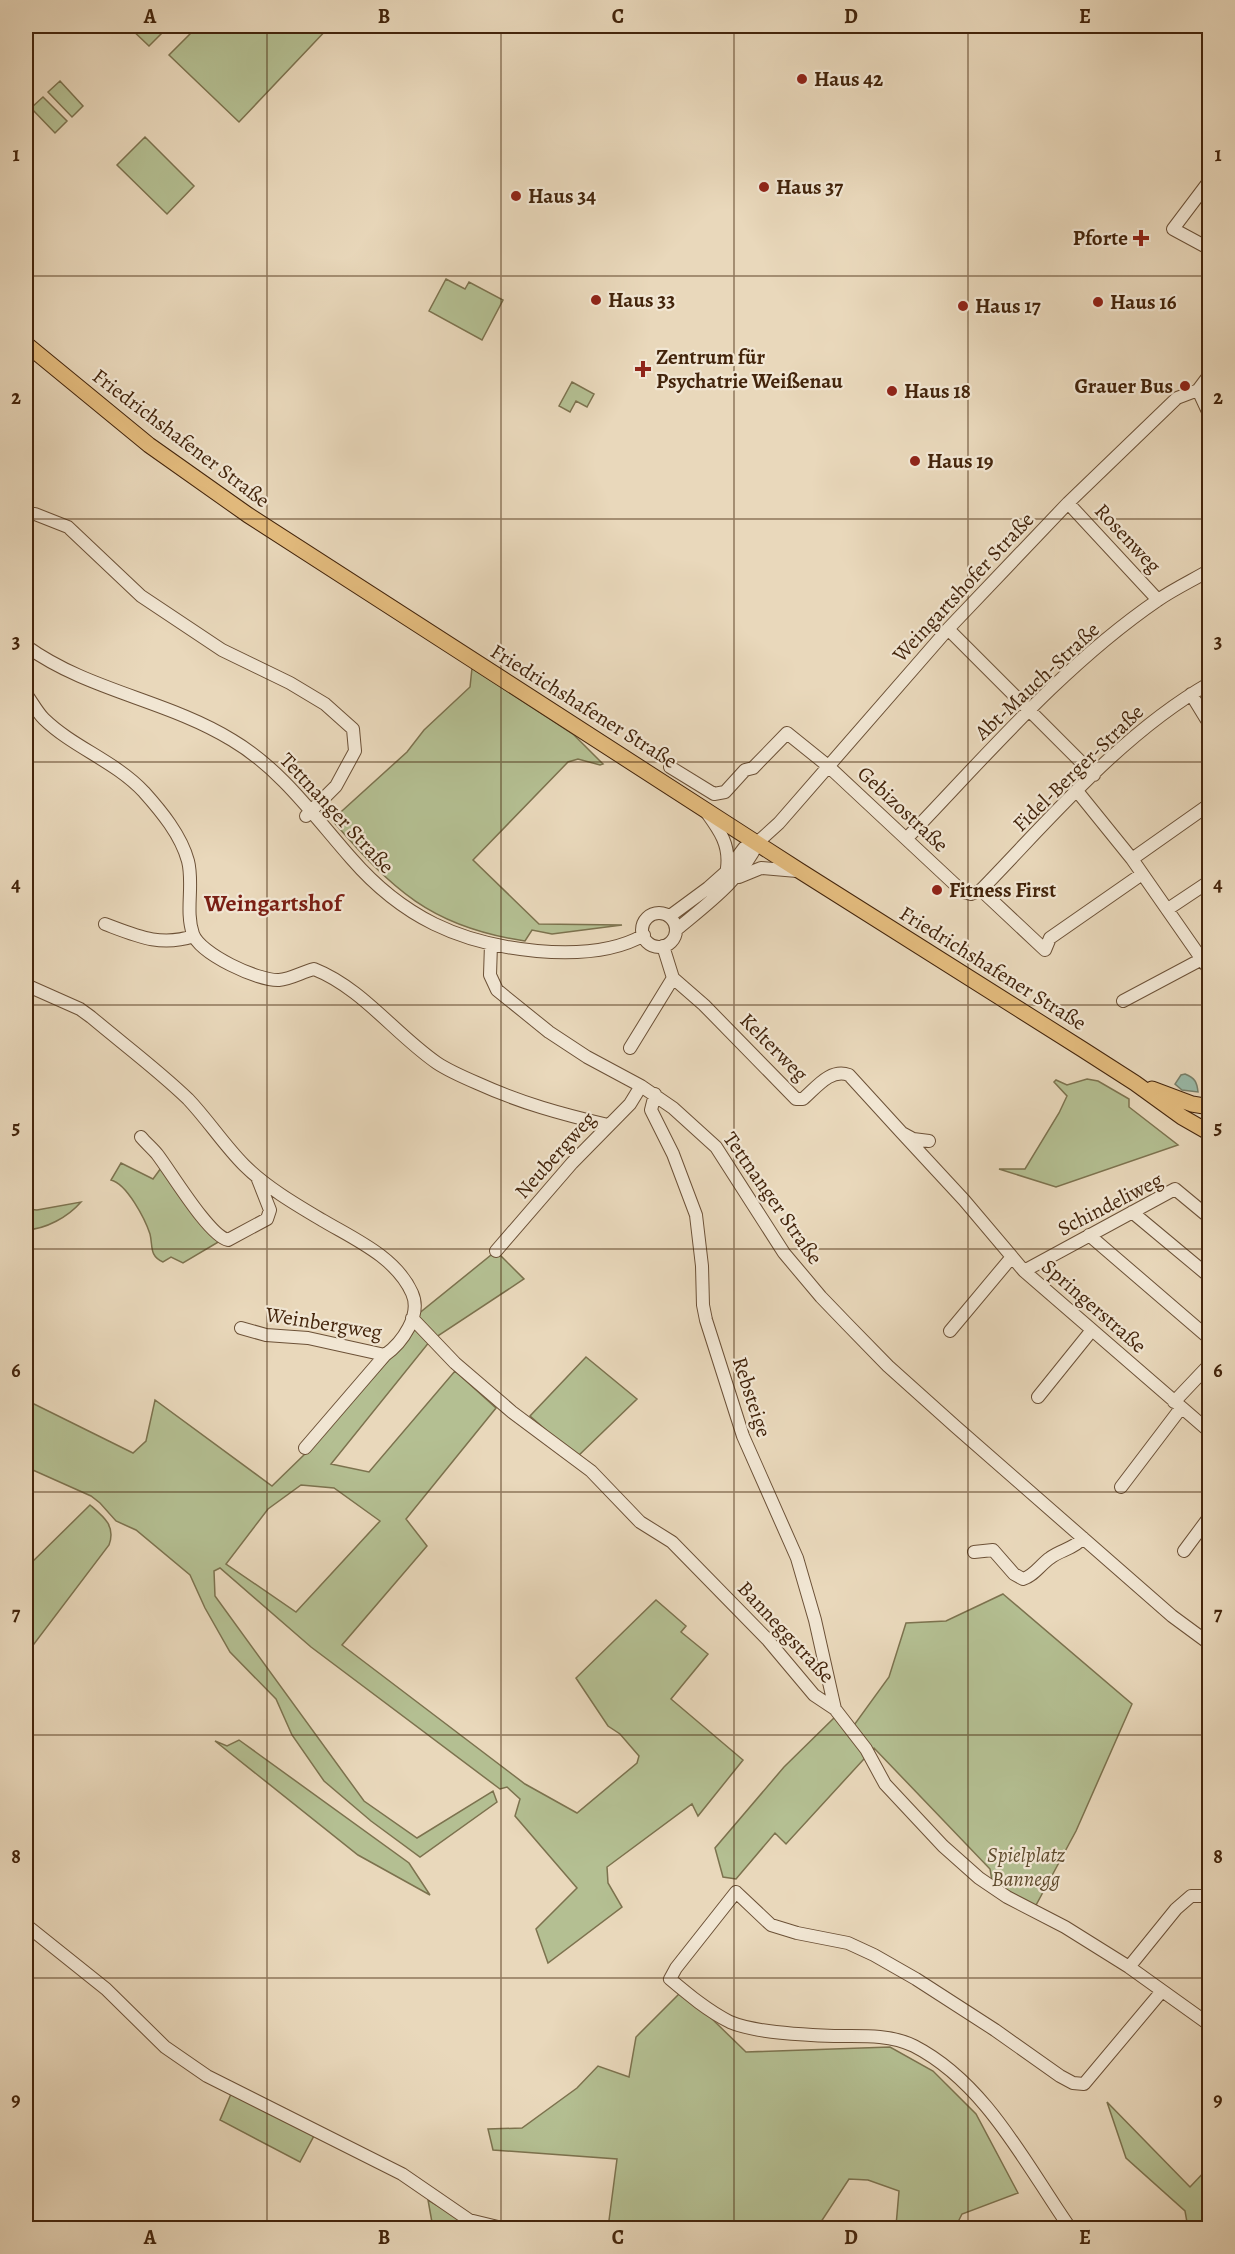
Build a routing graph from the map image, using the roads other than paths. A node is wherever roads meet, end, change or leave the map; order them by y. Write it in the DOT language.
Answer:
graph roads {
  1 [pos="1209,180"];
  2 [pos="1209,249"];
  3 [pos="26,344"];
  4 [pos="1209,374"];
  5 [pos="1198,390"];
  6 [pos="1209,416"];
  7 [pos="1068,503"];
  8 [pos="26,514"];
  9 [pos="1209,570"];
  10 [pos="1158,600"];
  11 [pos="948,629"];
  12 [pos="26,646"];
  13 [pos="1209,683"];
  14 [pos="26,694"];
  15 [pos="1191,694"];
  16 [pos="1030,710"];
  17 [pos="1209,725"];
  18 [pos="828,766"];
  19 [pos="670,767"];
  20 [pos="1094,775"];
  21 [pos="1077,791"];
  22 [pos="1209,804"];
  23 [pos="700,805"];
  24 [pos="308,814"];
  25 [pos="907,838"];
  26 [pos="758,842"];
  27 [pos="1132,859"];
  28 [pos="800,871"];
  29 [pos="1142,874"];
  30 [pos="729,876"];
  31 [pos="1209,881"];
  32 [pos="981,890"];
  33 [pos="1168,909"];
  34 [pos="670,916"];
  35 [pos="105,924"];
  36 [pos="676,930"];
  37 [pos="644,935"];
  38 [pos="194,936"];
  39 [pos="491,944"];
  40 [pos="663,946"];
  41 [pos="1202,959"];
  42 [pos="1209,971"];
  43 [pos="673,978"];
  44 [pos="26,985"];
  45 [pos="1123,1001"];
  46 [pos="630,1048"];
  47 [pos="1135,1083"];
  48 [pos="641,1086"];
  49 [pos="655,1094"];
  50 [pos="1209,1107"];
  51 [pos="608,1125"];
  52 [pos="902,1133"];
  53 [pos="1207,1133"];
  54 [pos="141,1137"];
  55 [pos="929,1142"];
  56 [pos="257,1177"];
  57 [pos="964,1200"];
  58 [pos="1132,1212"];
  59 [pos="1209,1218"];
  60 [pos="1089,1234"];
  61 [pos="496,1251"];
  62 [pos="1011,1258"];
  63 [pos="1024,1271"];
  64 [pos="1209,1276"];
  65 [pos="412,1317"];
  66 [pos="241,1328"];
  67 [pos="1092,1330"];
  68 [pos="950,1331"];
  69 [pos="1209,1339"];
  70 [pos="385,1355"];
  71 [pos="1209,1364"];
  72 [pos="1038,1397"];
  73 [pos="1178,1405"];
  74 [pos="1209,1432"];
  75 [pos="305,1448"];
  76 [pos="1121,1487"];
  77 [pos="1209,1516"];
  78 [pos="1083,1538"];
  79 [pos="1184,1551"];
  80 [pos="974,1552"];
  81 [pos="1209,1644"];
  82 [pos="835,1708"];
  83 [pos="1202,1896"];
  84 [pos="26,1925"];
  85 [pos="1129,1967"];
  86 [pos="1162,1991"];
  87 [pos="1209,2025"];
  88 [pos="502,2229"];
  89 [pos="1070,2229"];
  1 -- 2 [label="street"];
  3 -- 23 [label="main road, Friedrichshafener Straße"];
  4 -- 5 [label="street, Weingartshofer Straße"];
  5 -- 6 [label="street"];
  5 -- 7 [label="street, Weingartshofer Straße"];
  7 -- 10 [label="street, Rosenweg"];
  7 -- 11 [label="street, Weingartshofer Straße"];
  8 -- 24 [label="street"];
  9 -- 10 [label="street, Abt-Mauch-Straße"];
  10 -- 16 [label="street, Abt-Mauch-Straße"];
  11 -- 16 [label="street"];
  11 -- 18 [label="street, Weingartshofer Straße"];
  12 -- 24 [label="street, Tettnanger Straße"];
  13 -- 15 [label="street, Fidel-Berger-Straße"];
  14 -- 38 [label="street"];
  15 -- 17 [label="street"];
  15 -- 20 [label="street, Fidel-Berger-Straße"];
  16 -- 20 [label="street"];
  16 -- 25 [label="street, Abt-Mauch-Straße"];
  18 -- 19 [label="street, Gebizostraße"];
  18 -- 25 [label="street, Gebizostraße"];
  18 -- 26 [label="street, Weingartshofer Straße"];
  20 -- 21 [label="street, Fidel-Berger-Straße"];
  21 -- 27 [label="street"];
  21 -- 32 [label="street, Fidel-Berger-Straße"];
  22 -- 27 [label="street"];
  23 -- 26 [label="main road, Friedrichshafener Straße"];
  23 -- 30 [label="street"];
  24 -- 39 [label="street, Tettnanger Straße"];
  25 -- 32 [label="street, Gebizostraße"];
  26 -- 28 [label="main road, Friedrichshafener Straße"];
  26 -- 30 [label="street"];
  27 -- 29 [label="street"];
  28 -- 30 [label="street"];
  28 -- 47 [label="main road, Friedrichshafener Straße"];
  29 -- 32 [label="street"];
  29 -- 33 [label="street"];
  30 -- 34 [label="street"];
  30 -- 36 [label="street"];
  31 -- 33 [label="street"];
  33 -- 41 [label="street"];
  34 -- 36 [label="street"];
  34 -- 37 [label="street"];
  35 -- 38 [label="street"];
  36 -- 40 [label="street"];
  37 -- 39 [label="street, Tettnanger Straße"];
  37 -- 40 [label="street"];
  38 -- 51 [label="street"];
  39 -- 48 [label="street, Tettnanger Straße"];
  40 -- 43 [label="street"];
  41 -- 42 [label="street"];
  41 -- 45 [label="street"];
  43 -- 46 [label="street"];
  43 -- 52 [label="street, Kelterweg"];
  44 -- 56 [label="street, Weinbergweg"];
  47 -- 50 [label="main road, Friedrichshafener Straße"];
  47 -- 53 [label="main road, Friedrichshafener Straße"];
  48 -- 49 [label="street, Tettnanger Straße"];
  48 -- 51 [label="street, Neubergweg"];
  49 -- 78 [label="street, Tettnanger Straße"];
  49 -- 82 [label="street, Rebsteige"];
  51 -- 61 [label="street, Neubergweg"];
  52 -- 55 [label="street, Kelterweg"];
  52 -- 57 [label="street, Kelterweg"];
  54 -- 56 [label="street, Weinbergweg"];
  56 -- 65 [label="street, Weinbergweg"];
  57 -- 62 [label="street, Springerstraße"];
  58 -- 59 [label="street, Schindeliweg"];
  58 -- 60 [label="street, Schindeliweg"];
  58 -- 64 [label="street"];
  60 -- 63 [label="street, Schindeliweg"];
  60 -- 69 [label="street"];
  62 -- 63 [label="street, Springerstraße"];
  62 -- 68 [label="street"];
  63 -- 67 [label="street, Springerstraße"];
  65 -- 70 [label="street, Weinbergweg"];
  65 -- 82 [label="street, Banneggstraße"];
  66 -- 70 [label="street, Weinbergweg"];
  67 -- 72 [label="street"];
  67 -- 73 [label="street, Springerstraße"];
  70 -- 75 [label="street"];
  71 -- 73 [label="street"];
  73 -- 74 [label="street, Springerstraße"];
  73 -- 76 [label="street"];
  77 -- 79 [label="street"];
  78 -- 80 [label="street"];
  78 -- 81 [label="street, Tettnanger Straße"];
  82 -- 85 [label="street, Banneggstraße"];
  83 -- 85 [label="street"];
  84 -- 88 [label="street"];
  85 -- 86 [label="street, Banneggstraße"];
  86 -- 87 [label="street, Banneggstraße"];
  86 -- 89 [label="street"];
}
